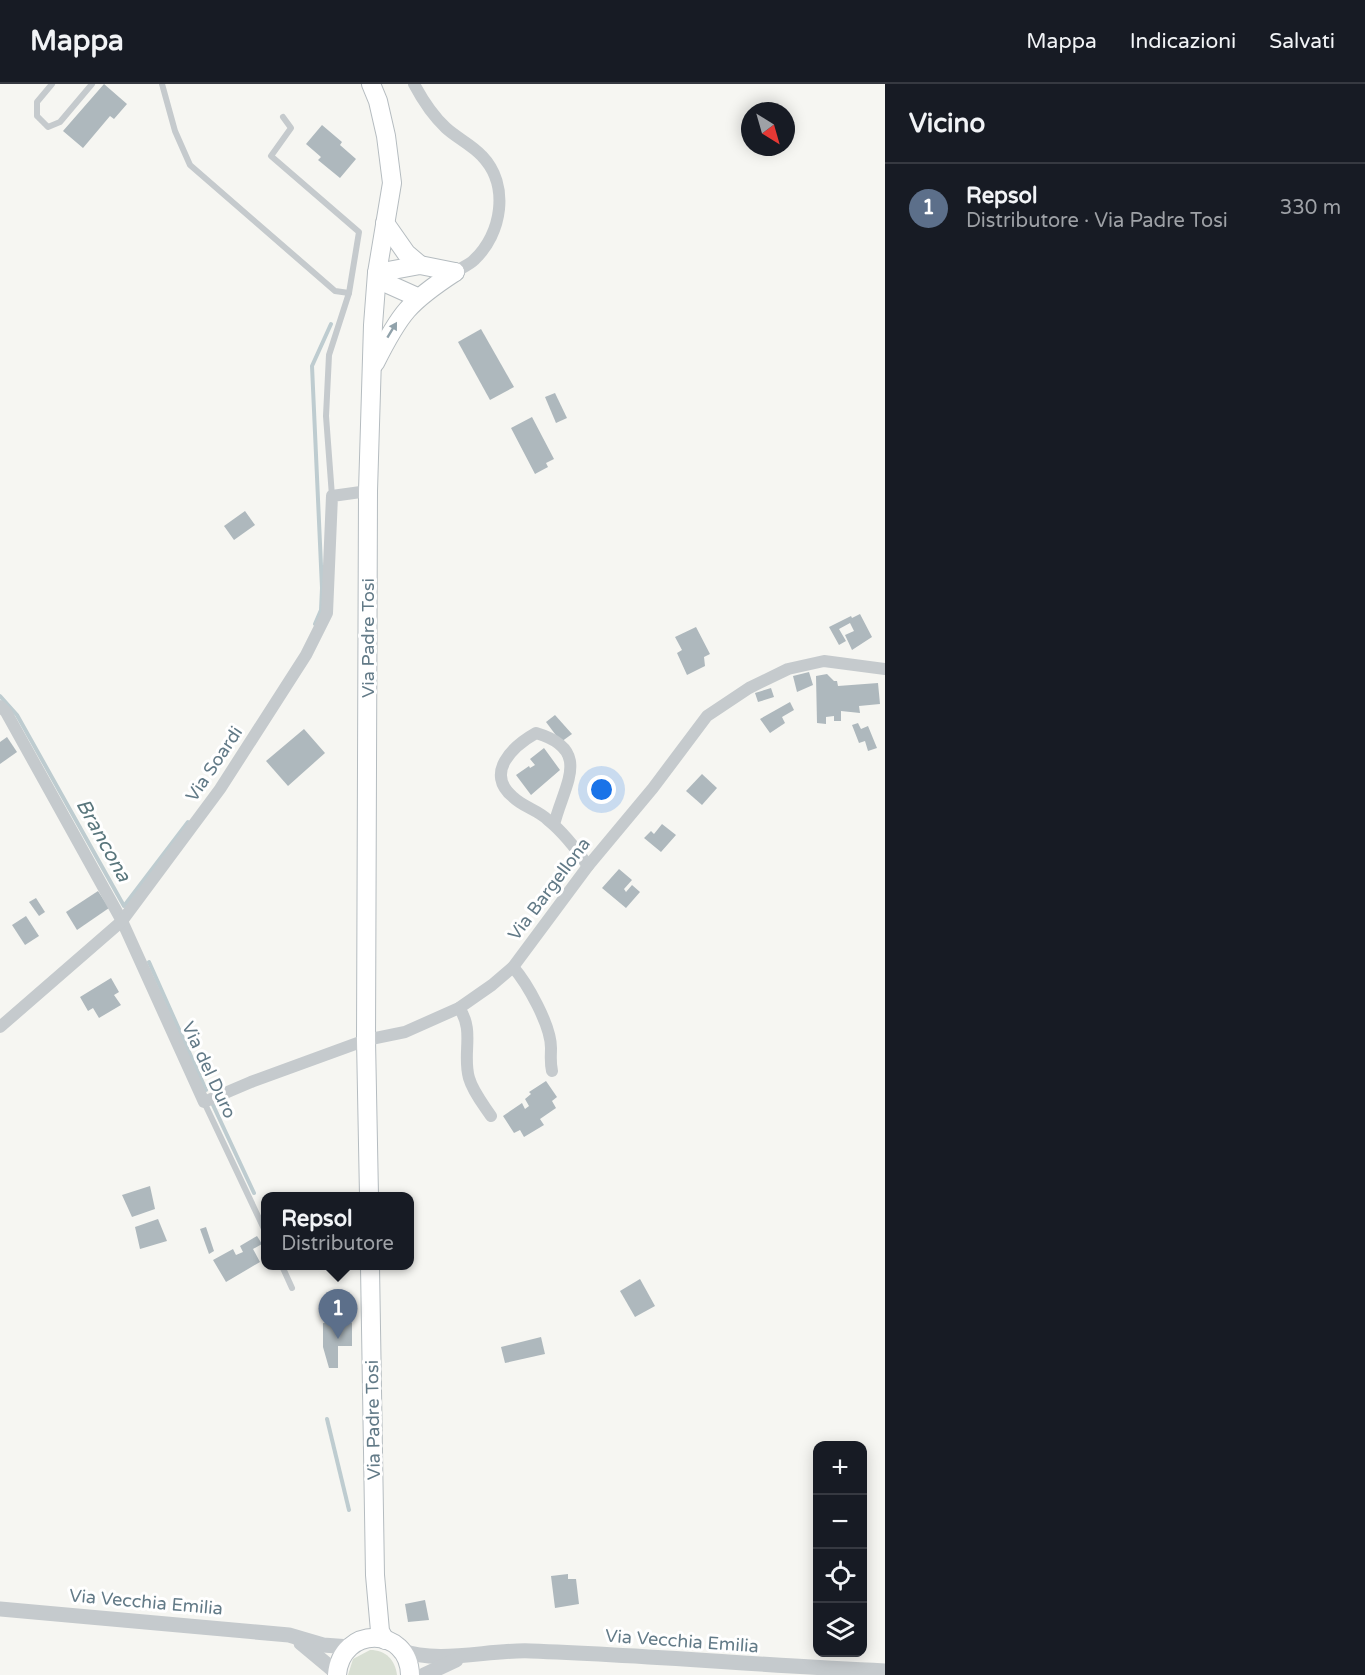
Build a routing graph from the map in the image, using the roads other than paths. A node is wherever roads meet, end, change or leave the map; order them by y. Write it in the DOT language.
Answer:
graph roads {
  1 [pos="52,84"];
  2 [pos="92,84"];
  3 [pos="162,84"];
  4 [pos="371,84"];
  5 [pos="414,84"];
  6 [pos="283,117"];
  7 [pos="386,223"];
  8 [pos="420,265"];
  9 [pos="455,272"];
  10 [pos="377,273"];
  11 [pos="349,293"];
  12 [pos="417,297"];
  13 [pos="372,367"];
  14 [pos="368,491"];
  15 [pos="332,496"];
  16 [pos="885,669"];
  17 [pos="0,706"];
  18 [pos="554,825"];
  19 [pos="588,866"];
  20 [pos="122,921"];
  21 [pos="513,967"];
  22 [pos="459,1008"];
  23 [pos="0,1027"];
  24 [pos="366,1040"];
  25 [pos="552,1071"];
  26 [pos="204,1102"];
  27 [pos="491,1116"];
  28 [pos="369,1192"];
  29 [pos="261,1222"];
  30 [pos="284,1270"];
  31 [pos="370,1270"];
  32 [pos="292,1288"];
  33 [pos="375,1575"];
  34 [pos="0,1609"];
  35 [pos="289,1635"];
  36 [pos="353,1644"];
  37 [pos="393,1645"];
  38 [pos="476,1653"];
  39 [pos="784,1671"];
  40 [pos="885,1671"];
  41 [pos="337,1674"];
  42 [pos="410,1675"];
  43 [pos="423,1675"];
  1 -- 2 [label="lane"];
  3 -- 11 [label="lane"];
  4 -- 7 [label="main road, Via Padre Tosi"];
  5 -- 9 [label="street"];
  6 -- 11 [label="lane"];
  7 -- 8 [label="main road"];
  7 -- 10 [label="main road, Via Padre Tosi"];
  8 -- 9 [label="main road"];
  8 -- 10 [label="main road"];
  9 -- 12 [label="main road"];
  10 -- 12 [label="main road"];
  10 -- 13 [label="main road, Via Padre Tosi"];
  11 -- 15 [label="lane"];
  13 -- 12 [label="main road, one-way"];
  13 -- 14 [label="main road, Via Padre Tosi"];
  14 -- 15 [label="street"];
  14 -- 24 [label="main road, Via Padre Tosi"];
  15 -- 20 [label="street, Via Soardi"];
  16 -- 19 [label="street, Via Bargellona"];
  17 -- 20 [label="street, Via del Duro"];
  18 -- 18 [label="street"];
  18 -- 19 [label="street"];
  19 -- 21 [label="street, Via Bargellona"];
  20 -- 23 [label="street, Via Soardi"];
  20 -- 26 [label="street, Via del Duro"];
  21 -- 22 [label="street, Via Bargellona"];
  21 -- 25 [label="street"];
  22 -- 24 [label="street, Via Bargellona"];
  22 -- 27 [label="street"];
  24 -- 26 [label="street, Via Bargellona"];
  24 -- 28 [label="main road, Via Padre Tosi"];
  26 -- 29 [label="lane, Via del Duro"];
  30 -- 32 [label="lane"];
  31 -- 33 [label="main road, Via Padre Tosi"];
  33 -- 36 [label="main road"];
  33 -- 37 [label="main road"];
  34 -- 35 [label="street, Via Vecchia Emilia"];
  35 -- 36 [label="street, Via Vecchia Emilia"];
  35 -- 41 [label="street"];
  36 -- 37 [label="main road"];
  36 -- 41 [label="main road"];
  37 -- 38 [label="street, Via Vecchia Emilia"];
  37 -- 42 [label="main road"];
  38 -- 39 [label="street, Via Vecchia Emilia"];
  38 -- 43 [label="street"];
  39 -- 40 [label="street, Via Vecchia Emilia"];
}
